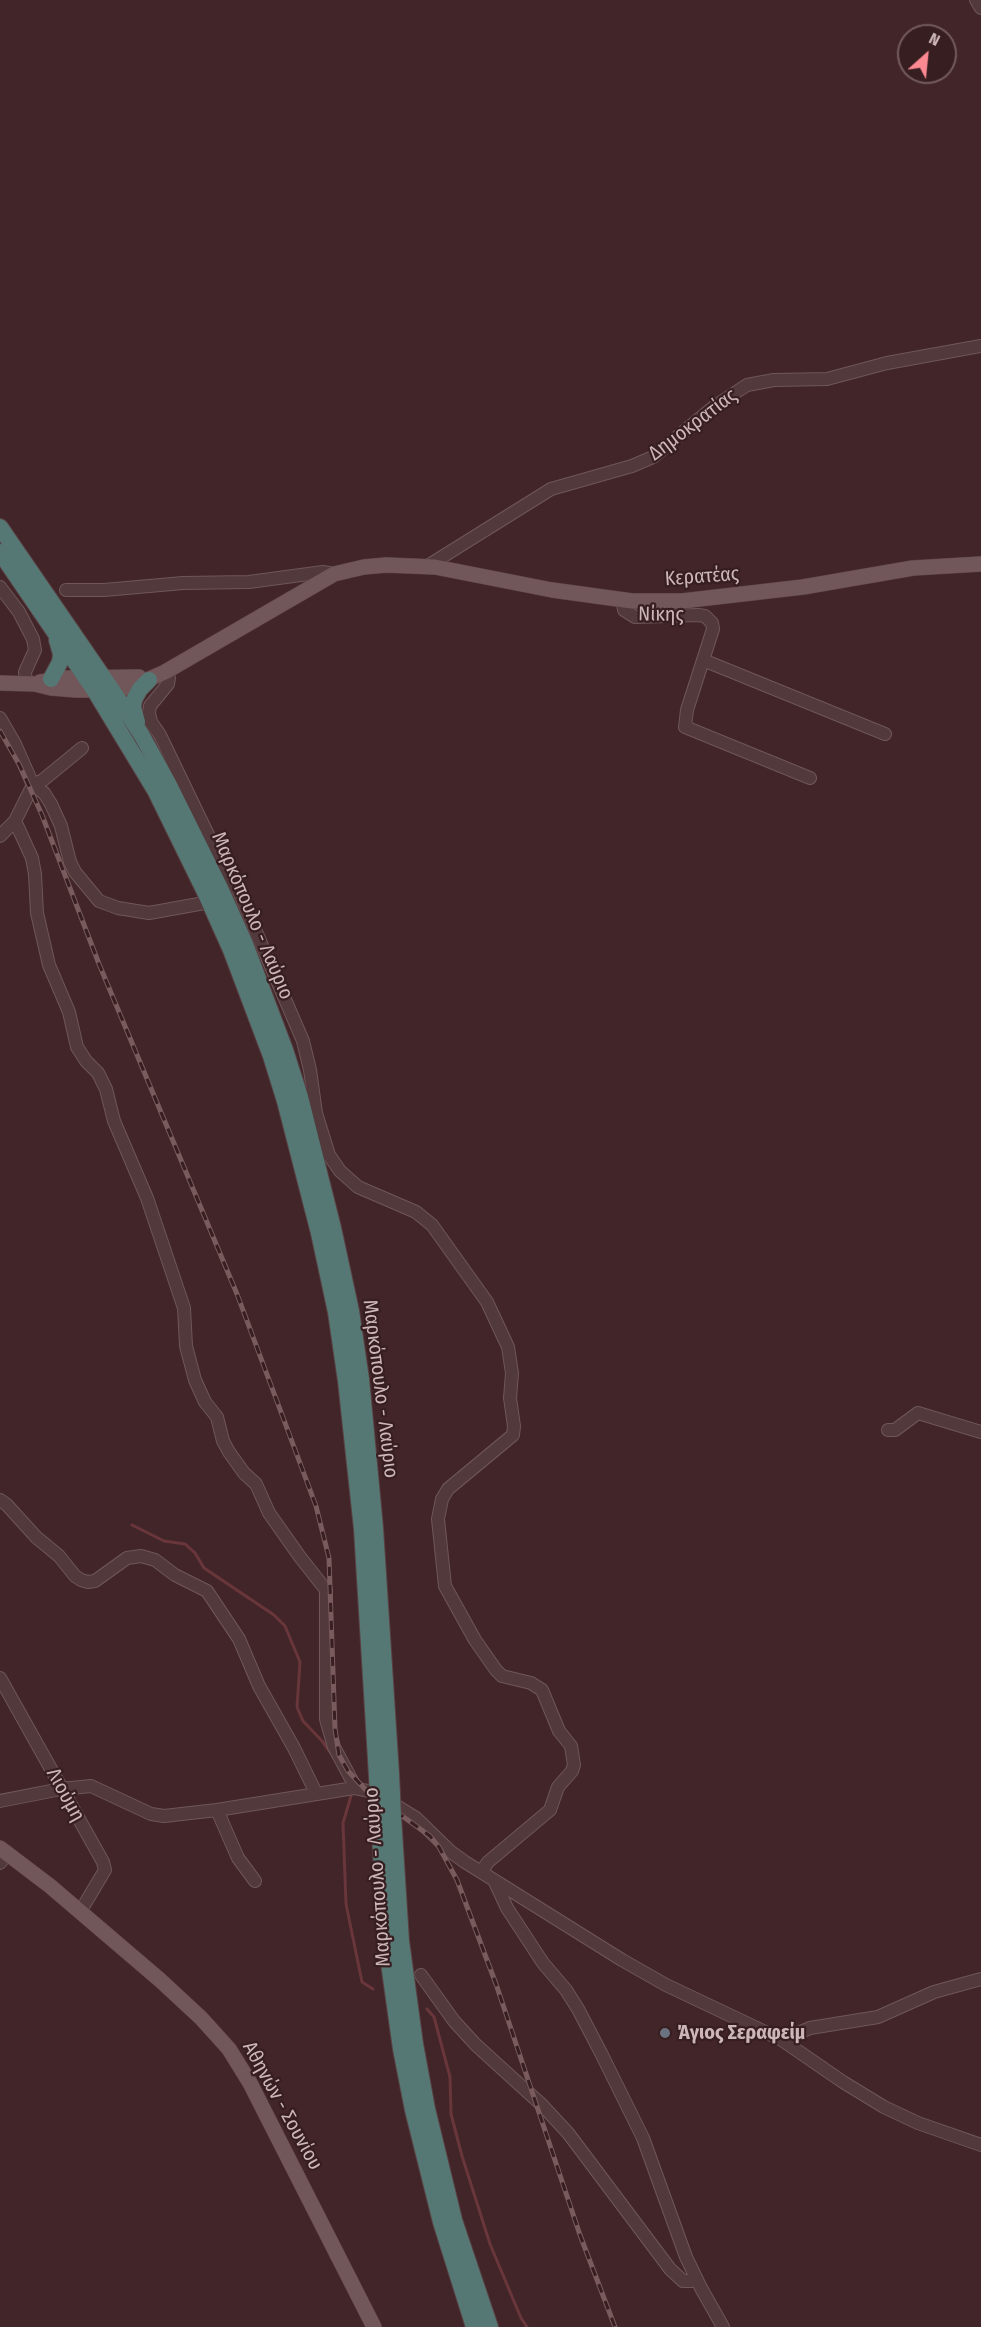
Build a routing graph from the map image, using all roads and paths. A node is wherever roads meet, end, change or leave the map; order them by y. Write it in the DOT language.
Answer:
graph roads {
  1 [pos="975,0"];
  2 [pos="981,8"];
  3 [pos="981,346"];
  4 [pos="0,527"];
  5 [pos="0,552"];
  6 [pos="981,564"];
  7 [pos="426,567"];
  8 [pos="334,574"];
  9 [pos="0,587"];
  10 [pos="66,590"];
  11 [pos="622,599"];
  12 [pos="53,628"];
  13 [pos="703,660"];
  14 [pos="165,672"];
  15 [pos="51,679"];
  16 [pos="149,680"];
  17 [pos="30,683"];
  18 [pos="99,684"];
  19 [pos="1,686"];
  20 [pos="0,718"];
  21 [pos="141,734"];
  22 [pos="885,734"];
  23 [pos="82,748"];
  24 [pos="810,778"];
  25 [pos="33,784"];
  26 [pos="15,821"];
  27 [pos="0,836"];
  28 [pos="210,902"];
  29 [pos="888,1430"];
  30 [pos="981,1432"];
  31 [pos="0,1500"];
  32 [pos="0,1678"];
  33 [pos="384,1775"];
  34 [pos="61,1789"];
  35 [pos="316,1794"];
  36 [pos="0,1801"];
  37 [pos="217,1810"];
  38 [pos="389,1812"];
  39 [pos="3,1855"];
  40 [pos="480,1872"];
  41 [pos="493,1879"];
  42 [pos="255,1881"];
  43 [pos="80,1912"];
  44 [pos="421,1975"];
  45 [pos="981,1979"];
  46 [pos="782,2040"];
  47 [pos="981,2145"];
  48 [pos="697,2281"];
  49 [pos="374,2327"];
  50 [pos="474,2327"];
  51 [pos="490,2327"];
  52 [pos="723,2327"];
  1 -- 2 [label="street"];
  3 -- 7 [label="street, Δημοκρατίας"];
  4 -- 18 [label="highway, Μαρκόπουλο - Λαύριο"];
  5 -- 12 [label="highway, Μαρκόπουλο - Λαύριο"];
  6 -- 11 [label="main road, Κερατέας"];
  7 -- 8 [label="main road, Κερατέας"];
  7 -- 11 [label="main road, Κερατέας"];
  8 -- 10 [label="street"];
  8 -- 14 [label="main road, Κερατέας"];
  9 -- 17 [label="street"];
  11 -- 13 [label="street, Νίκης"];
  12 -- 15 [label="highway"];
  12 -- 18 [label="highway, Μαρκόπουλο - Λαύριο"];
  13 -- 22 [label="street"];
  13 -- 24 [label="street"];
  14 -- 16 [label="main road, Κερατέας"];
  14 -- 18 [label="main road"];
  14 -- 40 [label="street"];
  15 -- 17 [label="main road"];
  15 -- 18 [label="main road"];
  16 -- 18 [label="main road, Κερατέας"];
  16 -- 21 [label="highway"];
  17 -- 18 [label="main road"];
  17 -- 19 [label="main road"];
  18 -- 21 [label="highway, Μαρκόπουλο - Λαύριο"];
  18 -- 28 [label="highway, Μαρκόπουλο - Λαύριο"];
  20 -- 25 [label="street"];
  21 -- 33 [label="highway, Μαρκόπουλο - Λαύριο"];
  23 -- 25 [label="street"];
  25 -- 26 [label="street"];
  25 -- 28 [label="street"];
  26 -- 27 [label="street"];
  26 -- 35 [label="street"];
  28 -- 33 [label="highway, Μαρκόπουλο - Λαύριο"];
  29 -- 30 [label="street"];
  31 -- 35 [label="street"];
  32 -- 34 [label="street, Λιούμη"];
  33 -- 38 [label="highway, Μαρκόπουλο - Λαύριο, bridge"];
  34 -- 36 [label="street"];
  34 -- 37 [label="street"];
  34 -- 43 [label="street, Λιούμη"];
  35 -- 37 [label="street"];
  37 -- 42 [label="street"];
  38 -- 40 [label="street"];
  38 -- 50 [label="highway, Μαρκόπουλο - Λαύριο"];
  38 -- 51 [label="highway, Μαρκόπουλο - Λαύριο"];
  39 -- 43 [label="main road, Αθηνών - Σουνίου"];
  40 -- 41 [label="street"];
  41 -- 46 [label="street"];
  41 -- 48 [label="street"];
  43 -- 49 [label="main road, Αθηνών - Σουνίου"];
  44 -- 48 [label="street"];
  45 -- 46 [label="street"];
  46 -- 47 [label="street"];
  48 -- 52 [label="street"];
}
